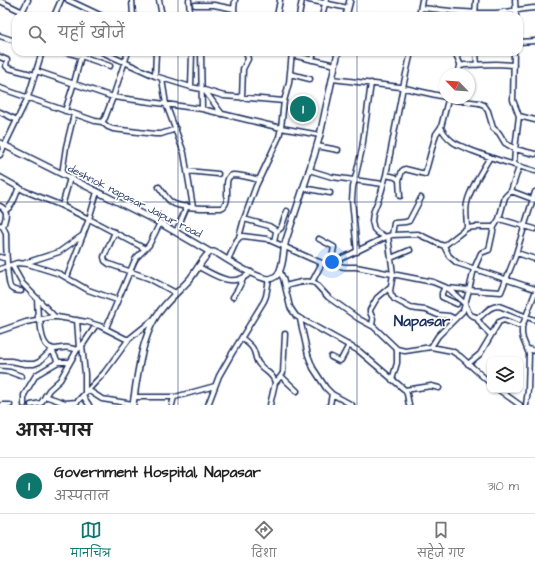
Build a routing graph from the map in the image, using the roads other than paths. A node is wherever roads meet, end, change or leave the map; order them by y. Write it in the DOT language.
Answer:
graph roads {
  1 [pos="28,0"];
  2 [pos="61,0"];
  3 [pos="68,0"];
  4 [pos="132,0"];
  5 [pos="159,0"];
  6 [pos="189,0"];
  7 [pos="235,0"];
  8 [pos="280,0"];
  9 [pos="302,0"];
  10 [pos="309,0"];
  11 [pos="350,0"];
  12 [pos="422,0"];
  13 [pos="476,0"];
  14 [pos="515,0"];
  15 [pos="0,2"];
  16 [pos="325,2"];
  17 [pos="195,5"];
  18 [pos="348,8"];
  19 [pos="421,8"];
  20 [pos="535,8"];
  21 [pos="234,9"];
  22 [pos="516,10"];
  23 [pos="22,12"];
  24 [pos="56,12"];
  25 [pos="92,12"];
  26 [pos="133,12"];
  27 [pos="161,12"];
  28 [pos="190,12"];
  29 [pos="234,12"];
  30 [pos="278,12"];
  31 [pos="300,12"];
  32 [pos="323,12"];
  33 [pos="347,12"];
  34 [pos="420,12"];
  35 [pos="447,12"];
  36 [pos="475,12"];
  37 [pos="501,12"];
  38 [pos="0,36"];
  39 [pos="12,40"];
  40 [pos="535,41"];
  41 [pos="523,42"];
  42 [pos="41,56"];
  43 [pos="81,56"];
  44 [pos="111,56"];
  45 [pos="127,56"];
  46 [pos="156,56"];
  47 [pos="192,56"];
  48 [pos="201,56"];
  49 [pos="247,56"];
  50 [pos="292,56"];
  51 [pos="299,56"];
  52 [pos="313,56"];
  53 [pos="337,56"];
  54 [pos="410,56"];
  55 [pos="457,56"];
  56 [pos="476,56"];
  57 [pos="514,56"];
  58 [pos="0,57"];
  59 [pos="312,60"];
  60 [pos="125,62"];
  61 [pos="335,65"];
  62 [pos="477,65"];
  63 [pos="514,65"];
  64 [pos="110,66"];
  65 [pos="461,66"];
  66 [pos="35,73"];
  67 [pos="290,74"];
  68 [pos="155,76"];
  69 [pos="162,79"];
  70 [pos="310,79"];
  71 [pos="332,79"];
  72 [pos="74,83"];
  73 [pos="371,83"];
  74 [pos="191,87"];
  75 [pos="403,87"];
  76 [pos="0,88"];
  77 [pos="203,90"];
  78 [pos="439,96"];
  79 [pos="28,97"];
  80 [pos="113,97"];
  81 [pos="242,98"];
  82 [pos="284,101"];
  83 [pos="475,102"];
  84 [pos="166,104"];
  85 [pos="447,104"];
  86 [pos="202,109"];
  87 [pos="65,110"];
  88 [pos="0,112"];
  89 [pos="74,114"];
  90 [pos="222,114"];
  91 [pos="519,116"];
  92 [pos="17,120"];
  93 [pos="535,120"];
  94 [pos="102,122"];
  95 [pos="441,127"];
  96 [pos="281,128"];
  97 [pos="176,129"];
  98 [pos="320,135"];
  99 [pos="2,144"];
  100 [pos="317,146"];
  101 [pos="338,150"];
  102 [pos="515,150"];
  103 [pos="535,154"];
  104 [pos="0,155"];
  105 [pos="490,157"];
  106 [pos="516,166"];
  107 [pos="309,170"];
  108 [pos="187,171"];
  109 [pos="535,171"];
  110 [pos="62,174"];
  111 [pos="218,174"];
  112 [pos="386,175"];
  113 [pos="0,178"];
  114 [pos="70,178"];
  115 [pos="259,180"];
  116 [pos="354,180"];
  117 [pos="399,180"];
  118 [pos="383,184"];
  119 [pos="19,187"];
  120 [pos="159,187"];
  121 [pos="304,188"];
  122 [pos="511,191"];
  123 [pos="97,192"];
  124 [pos="535,192"];
  125 [pos="330,193"];
  126 [pos="400,196"];
  127 [pos="421,198"];
  128 [pos="534,200"];
  129 [pos="0,206"];
  130 [pos="62,206"];
  131 [pos="187,206"];
  132 [pos="192,207"];
  133 [pos="6,210"];
  134 [pos="287,211"];
  135 [pos="89,219"];
  136 [pos="244,219"];
  137 [pos="499,219"];
  138 [pos="160,223"];
  139 [pos="2,226"];
  140 [pos="525,226"];
  141 [pos="494,227"];
  142 [pos="467,228"];
  143 [pos="535,230"];
  144 [pos="277,231"];
  145 [pos="115,232"];
  146 [pos="176,232"];
  147 [pos="83,234"];
  148 [pos="389,236"];
  149 [pos="239,238"];
  150 [pos="319,239"];
  151 [pos="274,242"];
  152 [pos="444,246"];
  153 [pos="284,247"];
  154 [pos="145,249"];
  155 [pos="410,250"];
  156 [pos="210,252"];
  157 [pos="357,252"];
  158 [pos="517,253"];
  159 [pos="0,257"];
  160 [pos="391,258"];
  161 [pos="7,259"];
  162 [pos="228,260"];
  163 [pos="535,260"];
  164 [pos="322,262"];
  165 [pos="25,263"];
  166 [pos="330,264"];
  167 [pos="10,265"];
  168 [pos="199,267"];
  169 [pos="0,269"];
  170 [pos="474,269"];
  171 [pos="129,271"];
  172 [pos="251,272"];
  173 [pos="280,272"];
  174 [pos="393,274"];
  175 [pos="67,278"];
  176 [pos="243,279"];
  177 [pos="268,279"];
  178 [pos="507,280"];
  179 [pos="312,282"];
  180 [pos="285,286"];
  181 [pos="390,287"];
  182 [pos="445,287"];
  183 [pos="535,289"];
  184 [pos="469,290"];
  185 [pos="21,291"];
  186 [pos="176,293"];
  187 [pos="535,293"];
  188 [pos="37,298"];
  189 [pos="233,298"];
  190 [pos="117,300"];
  191 [pos="458,304"];
  192 [pos="465,304"];
  193 [pos="55,317"];
  194 [pos="155,317"];
  195 [pos="476,317"];
  196 [pos="527,317"];
  197 [pos="39,319"];
  198 [pos="300,319"];
  199 [pos="456,319"];
  200 [pos="77,320"];
  201 [pos="535,320"];
  202 [pos="96,325"];
  203 [pos="372,325"];
  204 [pos="522,327"];
  205 [pos="106,328"];
  206 [pos="0,331"];
  207 [pos="286,334"];
  208 [pos="491,335"];
  209 [pos="242,338"];
  210 [pos="129,339"];
  211 [pos="349,345"];
  212 [pos="79,347"];
  213 [pos="431,347"];
  214 [pos="51,349"];
  215 [pos="397,349"];
  216 [pos="528,349"];
  217 [pos="535,352"];
  218 [pos="331,357"];
  219 [pos="0,361"];
  220 [pos="58,362"];
  221 [pos="70,362"];
  222 [pos="468,364"];
  223 [pos="0,372"];
  224 [pos="21,376"];
  225 [pos="281,376"];
  226 [pos="392,380"];
  227 [pos="487,380"];
  228 [pos="275,383"];
  229 [pos="215,386"];
  230 [pos="439,388"];
  231 [pos="406,390"];
  232 [pos="297,391"];
  233 [pos="85,393"];
  234 [pos="503,393"];
  235 [pos="332,394"];
  236 [pos="45,396"];
  237 [pos="134,397"];
  238 [pos="174,397"];
  239 [pos="76,404"];
  240 [pos="133,404"];
  241 [pos="349,404"];
  242 [pos="2,405"];
  243 [pos="10,405"];
  244 [pos="24,405"];
  245 [pos="30,405"];
  246 [pos="89,405"];
  247 [pos="172,405"];
  248 [pos="208,405"];
  249 [pos="270,405"];
  250 [pos="330,405"];
  251 [pos="409,405"];
  252 [pos="520,405"];
  253 [pos="526,405"];
  1 -- 23 [label="street"];
  2 -- 24 [label="street"];
  3 -- 25 [label="street"];
  4 -- 26 [label="street"];
  5 -- 27 [label="street"];
  6 -- 28 [label="street"];
  7 -- 21 [label="street"];
  8 -- 30 [label="street"];
  9 -- 31 [label="street"];
  10 -- 16 [label="street"];
  11 -- 18 [label="main road"];
  12 -- 19 [label="street"];
  13 -- 36 [label="street"];
  14 -- 22 [label="street"];
  15 -- 23 [label="street"];
  16 -- 18 [label="street"];
  16 -- 32 [label="street"];
  17 -- 21 [label="street"];
  18 -- 33 [label="main road"];
  19 -- 34 [label="street"];
  19 -- 35 [label="street"];
  20 -- 22 [label="street"];
  21 -- 29 [label="street"];
  22 -- 37 [label="street"];
  38 -- 39 [label="street"];
  40 -- 41 [label="street"];
  42 -- 66 [label="street"];
  43 -- 64 [label="street"];
  43 -- 72 [label="street"];
  44 -- 60 [label="street"];
  45 -- 60 [label="street"];
  46 -- 68 [label="street"];
  47 -- 74 [label="street"];
  48 -- 77 [label="street"];
  49 -- 81 [label="street"];
  50 -- 67 [label="street"];
  51 -- 59 [label="street"];
  52 -- 59 [label="street"];
  53 -- 61 [label="main road"];
  54 -- 75 [label="street"];
  55 -- 65 [label="street"];
  56 -- 62 [label="street"];
  57 -- 63 [label="street"];
  58 -- 66 [label="street"];
  59 -- 61 [label="street"];
  60 -- 68 [label="street"];
  60 -- 80 [label="street"];
  61 -- 71 [label="main road"];
  62 -- 63 [label="street"];
  62 -- 65 [label="street"];
  63 -- 91 [label="street"];
  66 -- 72 [label="street"];
  66 -- 79 [label="street"];
  67 -- 70 [label="street"];
  67 -- 82 [label="street"];
  68 -- 69 [label="street"];
  69 -- 74 [label="street"];
  69 -- 84 [label="street"];
  71 -- 73 [label="street"];
  71 -- 98 [label="main road"];
  72 -- 80 [label="street"];
  72 -- 87 [label="street"];
  73 -- 75 [label="street"];
  73 -- 116 [label="street"];
  74 -- 77 [label="street"];
  75 -- 78 [label="street"];
  75 -- 112 [label="street"];
  76 -- 79 [label="street"];
  77 -- 81 [label="street"];
  77 -- 86 [label="street"];
  77 -- 90 [label="street"];
  79 -- 87 [label="street"];
  79 -- 92 [label="street"];
  80 -- 84 [label="street"];
  80 -- 94 [label="street"];
  81 -- 82 [label="street"];
  82 -- 96 [label="street"];
  83 -- 102 [label="street"];
  84 -- 86 [label="street"];
  84 -- 97 [label="street"];
  85 -- 95 [label="street"];
  86 -- 90 [label="street"];
  87 -- 89 [label="street"];
  88 -- 92 [label="street"];
  89 -- 94 [label="street"];
  89 -- 110 [label="street"];
  90 -- 96 [label="street"];
  91 -- 93 [label="street"];
  91 -- 102 [label="street"];
  92 -- 99 [label="street"];
  94 -- 97 [label="street"];
  95 -- 105 [label="street"];
  95 -- 117 [label="street"];
  96 -- 98 [label="street"];
  96 -- 115 [label="street"];
  97 -- 108 [label="street"];
  98 -- 100 [label="main road"];
  99 -- 104 [label="street"];
  99 -- 110 [label="main road, deshnok napasar Jaipur road"];
  100 -- 101 [label="street"];
  100 -- 107 [label="main road"];
  102 -- 103 [label="street"];
  102 -- 106 [label="street"];
  105 -- 106 [label="street"];
  105 -- 142 [label="street"];
  106 -- 109 [label="street"];
  106 -- 122 [label="street"];
  107 -- 116 [label="street"];
  107 -- 121 [label="main road"];
  108 -- 111 [label="street"];
  108 -- 132 [label="street"];
  110 -- 114 [label="main road, deshnok napasar Jaipur road"];
  112 -- 117 [label="street"];
  112 -- 118 [label="street"];
  113 -- 119 [label="street"];
  114 -- 123 [label="main road, deshnok napasar Jaipur road"];
  114 -- 130 [label="street"];
  115 -- 132 [label="street"];
  115 -- 136 [label="street"];
  116 -- 118 [label="street"];
  116 -- 157 [label="street"];
  117 -- 126 [label="street"];
  118 -- 148 [label="street"];
  119 -- 130 [label="street"];
  119 -- 133 [label="street"];
  120 -- 131 [label="street"];
  121 -- 125 [label="street"];
  121 -- 153 [label="main road"];
  122 -- 128 [label="street"];
  122 -- 137 [label="street"];
  123 -- 135 [label="street"];
  123 -- 138 [label="main road, deshnok napasar Jaipur road"];
  124 -- 128 [label="street"];
  127 -- 148 [label="street"];
  128 -- 140 [label="street"];
  129 -- 133 [label="street"];
  130 -- 135 [label="street"];
  131 -- 132 [label="street"];
  131 -- 146 [label="street"];
  133 -- 139 [label="street"];
  134 -- 144 [label="street"];
  135 -- 145 [label="street"];
  135 -- 147 [label="street"];
  136 -- 144 [label="street"];
  136 -- 149 [label="street"];
  137 -- 140 [label="street"];
  137 -- 141 [label="street"];
  138 -- 146 [label="main road, deshnok napasar Jaipur road"];
  138 -- 154 [label="street"];
  139 -- 161 [label="street"];
  140 -- 143 [label="street"];
  140 -- 158 [label="street"];
  141 -- 142 [label="street"];
  141 -- 170 [label="street"];
  142 -- 152 [label="street"];
  144 -- 151 [label="street"];
  145 -- 154 [label="street"];
  145 -- 171 [label="street"];
  146 -- 156 [label="main road, deshnok napasar Jaipur road"];
  147 -- 165 [label="street"];
  147 -- 175 [label="street"];
  148 -- 152 [label="street"];
  148 -- 157 [label="street"];
  148 -- 160 [label="street"];
  149 -- 151 [label="street"];
  149 -- 162 [label="street"];
  150 -- 166 [label="street"];
  151 -- 153 [label="street"];
  152 -- 170 [label="street"];
  153 -- 164 [label="street"];
  153 -- 173 [label="main road"];
  154 -- 171 [label="street"];
  155 -- 160 [label="street"];
  156 -- 162 [label="main road"];
  156 -- 168 [label="main road, deshnok napasar Jaipur road"];
  157 -- 166 [label="street"];
  158 -- 163 [label="street"];
  158 -- 178 [label="street"];
  159 -- 161 [label="street"];
  160 -- 174 [label="street"];
  161 -- 167 [label="street"];
  162 -- 172 [label="main road"];
  164 -- 166 [label="street"];
  164 -- 179 [label="street"];
  165 -- 167 [label="street"];
  165 -- 175 [label="street"];
  166 -- 174 [label="street"];
  167 -- 169 [label="street"];
  167 -- 185 [label="street"];
  167 -- 188 [label="street"];
  168 -- 176 [label="street"];
  168 -- 186 [label="main road, deshnok napasar Jaipur road"];
  170 -- 178 [label="street"];
  170 -- 184 [label="street"];
  171 -- 186 [label="street"];
  171 -- 190 [label="street"];
  172 -- 176 [label="street"];
  172 -- 177 [label="main road"];
  173 -- 177 [label="main road"];
  173 -- 180 [label="street"];
  174 -- 181 [label="street"];
  174 -- 182 [label="street"];
  175 -- 190 [label="street"];
  176 -- 189 [label="street"];
  177 -- 209 [label="street"];
  178 -- 183 [label="street"];
  178 -- 184 [label="street"];
  179 -- 180 [label="street"];
  179 -- 203 [label="street"];
  180 -- 198 [label="street"];
  181 -- 199 [label="street"];
  181 -- 203 [label="street"];
  182 -- 184 [label="street"];
  182 -- 191 [label="street"];
  182 -- 192 [label="street"];
  184 -- 192 [label="street"];
  186 -- 194 [label="main road, deshnok napasar Jaipur road"];
  187 -- 196 [label="street"];
  188 -- 193 [label="street"];
  188 -- 197 [label="street"];
  190 -- 205 [label="street"];
  192 -- 195 [label="street"];
  192 -- 199 [label="street"];
  193 -- 197 [label="street"];
  193 -- 200 [label="street"];
  194 -- 210 [label="street"];
  194 -- 237 [label="main road, deshnok napasar Jaipur road"];
  195 -- 196 [label="street"];
  195 -- 208 [label="street"];
  196 -- 201 [label="street"];
  196 -- 204 [label="street"];
  197 -- 206 [label="street"];
  197 -- 214 [label="street"];
  198 -- 211 [label="street"];
  198 -- 235 [label="street"];
  199 -- 213 [label="street"];
  200 -- 202 [label="street"];
  200 -- 212 [label="street"];
  202 -- 205 [label="street"];
  202 -- 212 [label="street"];
  203 -- 215 [label="street"];
  204 -- 208 [label="street"];
  204 -- 216 [label="street"];
  205 -- 210 [label="street"];
  207 -- 225 [label="street"];
  208 -- 222 [label="street"];
  209 -- 228 [label="street"];
  209 -- 229 [label="street"];
  210 -- 233 [label="street"];
  211 -- 218 [label="street"];
  211 -- 226 [label="street"];
  212 -- 214 [label="street"];
  212 -- 221 [label="street"];
  212 -- 233 [label="street"];
  213 -- 215 [label="street"];
  213 -- 222 [label="street"];
  214 -- 219 [label="street"];
  214 -- 220 [label="street"];
  215 -- 226 [label="street"];
  216 -- 217 [label="street"];
  216 -- 253 [label="street"];
  220 -- 221 [label="street"];
  220 -- 244 [label="street"];
  221 -- 236 [label="street"];
  222 -- 227 [label="street"];
  223 -- 224 [label="street"];
  225 -- 228 [label="street"];
  225 -- 232 [label="street"];
  226 -- 231 [label="street"];
  228 -- 249 [label="street"];
  229 -- 238 [label="street"];
  229 -- 248 [label="street"];
  230 -- 231 [label="street"];
  231 -- 251 [label="street"];
  233 -- 239 [label="street"];
  233 -- 240 [label="street"];
  233 -- 246 [label="street"];
  234 -- 252 [label="street"];
  235 -- 241 [label="street"];
  235 -- 250 [label="street"];
  236 -- 239 [label="street"];
  236 -- 245 [label="street"];
  237 -- 238 [label="street"];
  237 -- 240 [label="main road, deshnok napasar Jaipur road"];
  238 -- 247 [label="street"];
  242 -- 243 [label="street"];
}
